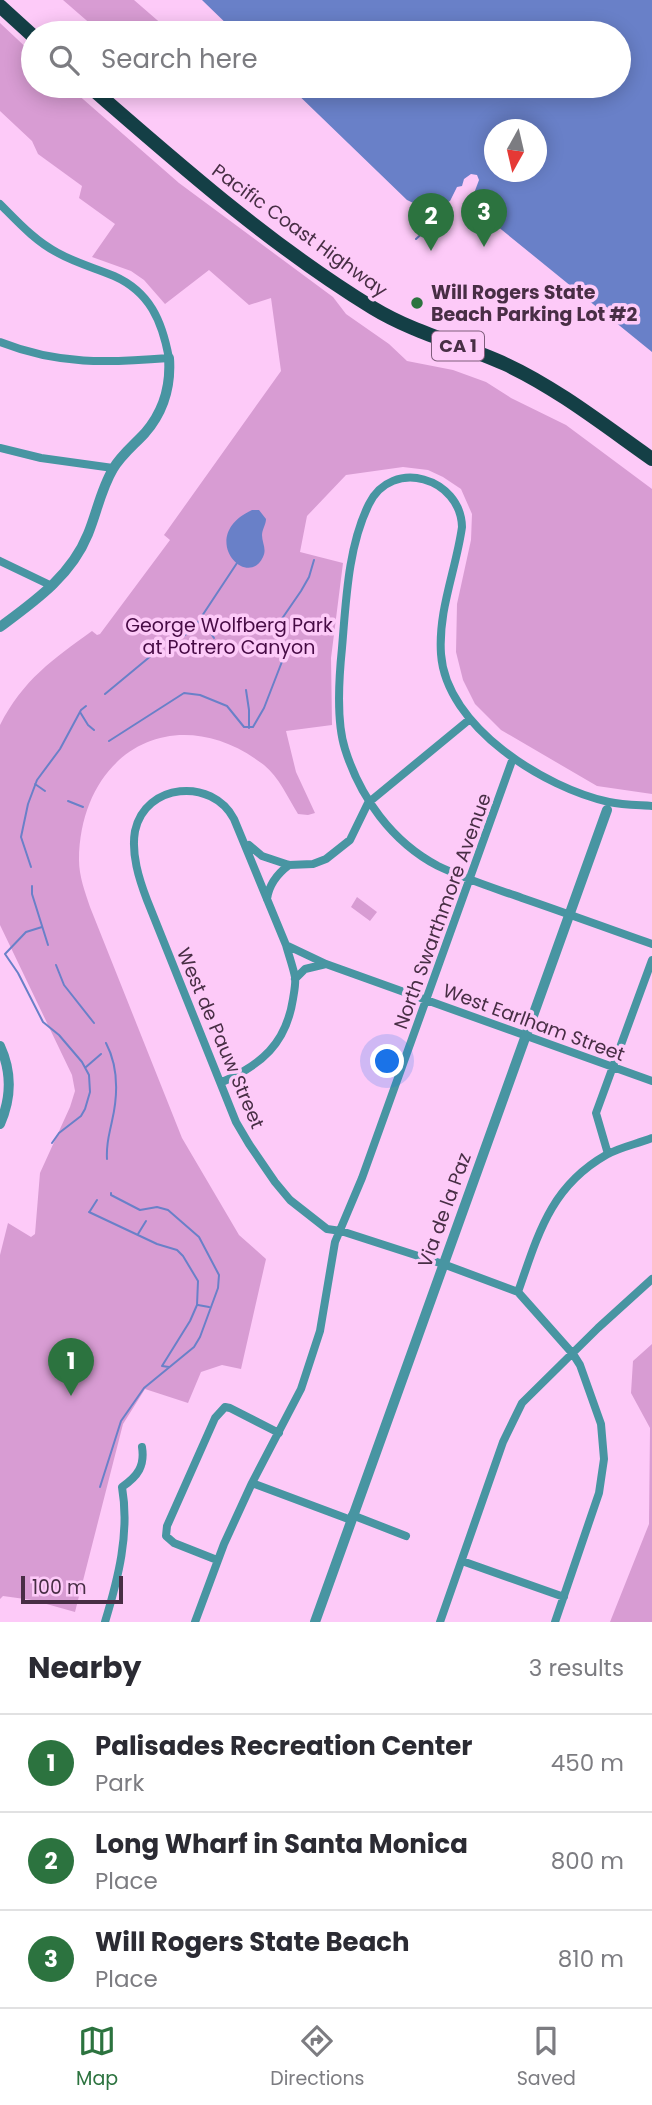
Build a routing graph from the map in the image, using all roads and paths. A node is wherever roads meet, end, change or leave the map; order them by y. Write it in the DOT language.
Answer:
graph roads {
  1 [pos="0,6"];
  2 [pos="21,25"];
  3 [pos="103,98"];
  4 [pos="0,204"];
  5 [pos="0,342"];
  6 [pos="169,358"];
  7 [pos="0,448"];
  8 [pos="652,459"];
  9 [pos="113,468"];
  10 [pos="0,561"];
  11 [pos="52,586"];
  12 [pos="0,626"];
  13 [pos="470,719"];
  14 [pos="513,758"];
  15 [pos="368,803"];
  16 [pos="652,806"];
  17 [pos="607,810"];
  18 [pos="246,844"];
  19 [pos="287,866"];
  20 [pos="468,879"];
  21 [pos="267,899"];
  22 [pos="568,914"];
  23 [pos="652,944"];
  24 [pos="286,945"];
  25 [pos="652,960"];
  26 [pos="326,964"];
  27 [pos="295,979"];
  28 [pos="426,999"];
  29 [pos="526,1036"];
  30 [pos="0,1046"];
  31 [pos="612,1067"];
  32 [pos="652,1081"];
  33 [pos="222,1082"];
  34 [pos="0,1125"];
  35 [pos="652,1138"];
  36 [pos="608,1154"];
  37 [pos="327,1229"];
  38 [pos="341,1231"];
  39 [pos="335,1242"];
  40 [pos="443,1264"];
  41 [pos="652,1279"];
  42 [pos="517,1292"];
  43 [pos="573,1354"];
  44 [pos="279,1433"];
  45 [pos="142,1447"];
  46 [pos="252,1483"];
  47 [pos="351,1518"];
  48 [pos="407,1536"];
  49 [pos="218,1560"];
  50 [pos="462,1561"];
  51 [pos="564,1597"];
  52 [pos="105,1622"];
  53 [pos="195,1622"];
  54 [pos="315,1622"];
  55 [pos="440,1622"];
  56 [pos="555,1622"];
  1 -- 2 [label="highway"];
  3 -- 8 [label="highway, Pacific Coast Highway / CA 1"];
  4 -- 6 [label="street"];
  5 -- 6 [label="street"];
  6 -- 9 [label="street"];
  7 -- 9 [label="street"];
  9 -- 11 [label="street"];
  10 -- 11 [label="street"];
  11 -- 12 [label="street"];
  13 -- 14 [label="street"];
  13 -- 15 [label="street"];
  13 -- 15 [label="street"];
  14 -- 16 [label="street"];
  14 -- 20 [label="street, North Swarthmore Avenue"];
  15 -- 19 [label="street"];
  15 -- 20 [label="street"];
  17 -- 22 [label="street, Via de la Paz"];
  18 -- 19 [label="street"];
  18 -- 21 [label="street"];
  18 -- 33 [label="street, West de Pauw Street"];
  19 -- 21 [label="street"];
  20 -- 22 [label="street"];
  20 -- 28 [label="street, North Swarthmore Avenue"];
  21 -- 24 [label="street"];
  22 -- 23 [label="street"];
  22 -- 29 [label="street, Via de la Paz"];
  24 -- 26 [label="street, West Earlham Street"];
  24 -- 27 [label="street"];
  25 -- 31 [label="street"];
  26 -- 27 [label="street"];
  26 -- 28 [label="street, West Earlham Street"];
  27 -- 33 [label="street"];
  28 -- 29 [label="street, West Earlham Street"];
  28 -- 38 [label="street, North Swarthmore Avenue"];
  29 -- 31 [label="street, West Earlham Street"];
  29 -- 40 [label="street, Via de la Paz"];
  30 -- 34 [label="street"];
  31 -- 32 [label="street, West Earlham Street"];
  31 -- 36 [label="street"];
  33 -- 37 [label="street, West de Pauw Street"];
  35 -- 36 [label="street"];
  36 -- 42 [label="street"];
  37 -- 38 [label="street, West de Pauw Street"];
  37 -- 39 [label="street"];
  38 -- 39 [label="street, North Swarthmore Avenue"];
  38 -- 40 [label="street, West de Pauw Street"];
  39 -- 44 [label="street, North Swarthmore Avenue"];
  40 -- 42 [label="street, West de Pauw Street"];
  40 -- 47 [label="street, Via de la Paz"];
  41 -- 43 [label="street"];
  42 -- 43 [label="street, West de Pauw Street"];
  43 -- 50 [label="street"];
  43 -- 51 [label="street, West de Pauw Street"];
  44 -- 46 [label="street, North Swarthmore Avenue"];
  44 -- 49 [label="street"];
  45 -- 52 [label="street"];
  46 -- 47 [label="street"];
  46 -- 49 [label="street, North Swarthmore Avenue"];
  47 -- 48 [label="street"];
  47 -- 54 [label="street, Via de la Paz"];
  49 -- 53 [label="street, North Swarthmore Avenue"];
  50 -- 51 [label="street"];
  50 -- 55 [label="street"];
  51 -- 56 [label="street, West de Pauw Street"];
}
